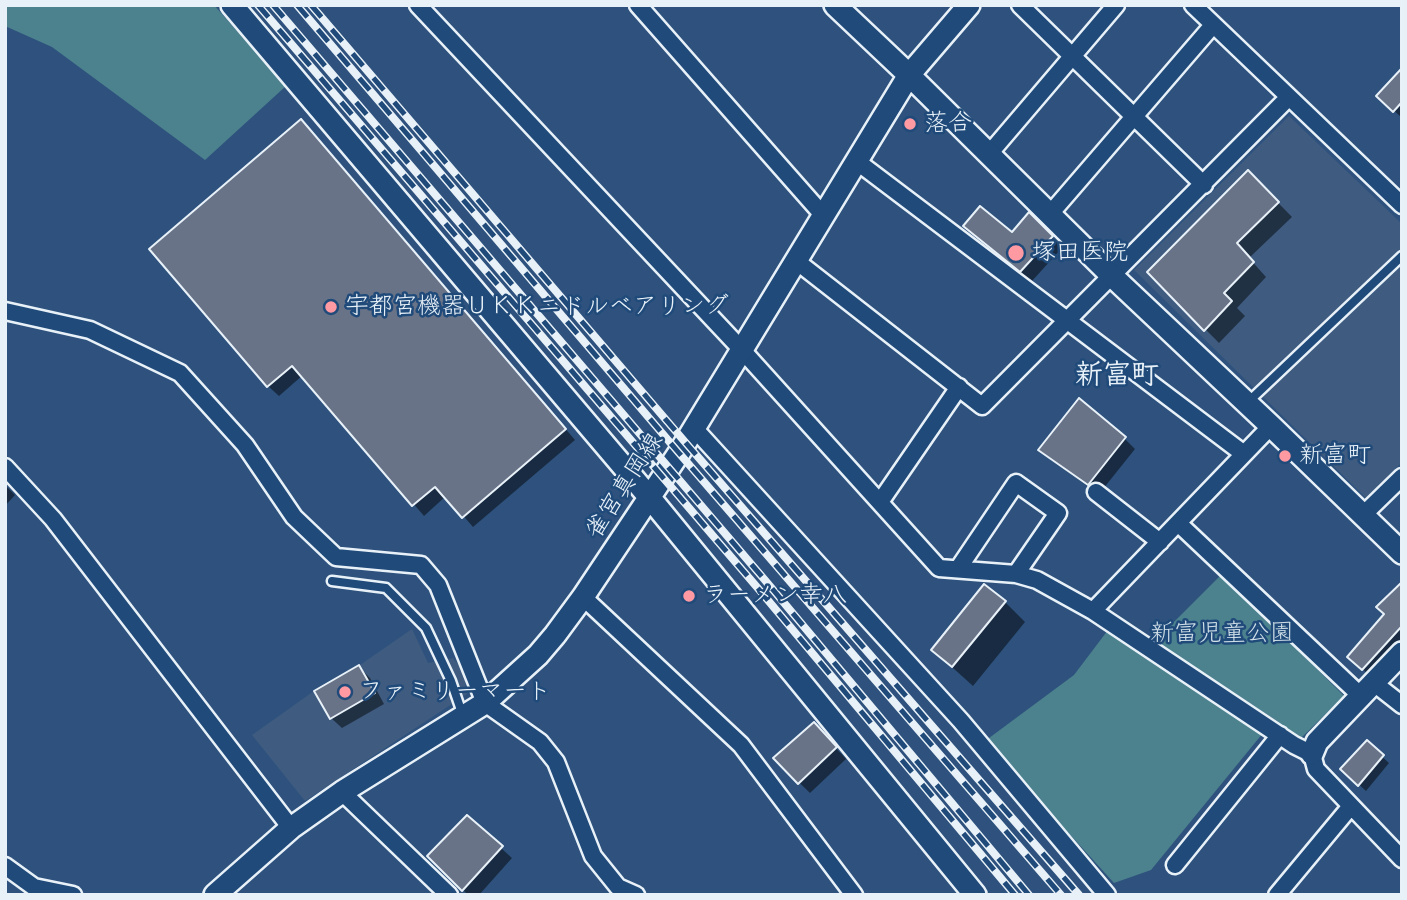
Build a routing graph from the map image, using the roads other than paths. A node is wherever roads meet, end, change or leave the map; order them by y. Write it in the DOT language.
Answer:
graph roads {
  1 [pos="232,5"];
  2 [pos="418,5"];
  3 [pos="638,5"];
  4 [pos="835,5"];
  5 [pos="969,5"];
  6 [pos="1020,5"];
  7 [pos="1116,5"];
  8 [pos="1193,5"];
  9 [pos="1213,25"];
  10 [pos="1072,56"];
  11 [pos="909,75"];
  12 [pos="1289,97"];
  13 [pos="1134,116"];
  14 [pos="989,154"];
  15 [pos="855,160"];
  16 [pos="1204,185"];
  17 [pos="1402,205"];
  18 [pos="1050,214"];
  19 [pos="823,215"];
  20 [pos="1402,257"];
  21 [pos="795,260"];
  22 [pos="1111,275"];
  23 [pos="5,311"];
  24 [pos="1067,320"];
  25 [pos="742,350"];
  26 [pos="959,387"];
  27 [pos="1247,403"];
  28 [pos="1271,426"];
  29 [pos="694,428"];
  30 [pos="1244,454"];
  31 [pos="5,467"];
  32 [pos="1402,477"];
  33 [pos="1096,492"];
  34 [pos="650,498"];
  35 [pos="880,502"];
  36 [pos="1363,515"];
  37 [pos="1178,523"];
  38 [pos="1160,542"];
  39 [pos="1402,553"];
  40 [pos="958,569"];
  41 [pos="1016,573"];
  42 [pos="332,582"];
  43 [pos="583,597"];
  44 [pos="1093,611"];
  45 [pos="1402,653"];
  46 [pos="1367,690"];
  47 [pos="485,703"];
  48 [pos="1402,705"];
  49 [pos="463,716"];
  50 [pos="1280,735"];
  51 [pos="1312,754"];
  52 [pos="342,792"];
  53 [pos="1351,806"];
  54 [pos="291,828"];
  55 [pos="1402,859"];
  56 [pos="1175,865"];
  57 [pos="5,866"];
  58 [pos="73,895"];
  59 [pos="215,895"];
  60 [pos="449,895"];
  61 [pos="636,895"];
  62 [pos="854,895"];
  63 [pos="975,895"];
  64 [pos="1107,895"];
  65 [pos="1277,895"];
  1 -- 34 [label="street"];
  2 -- 25 [label="street"];
  3 -- 19 [label="street"];
  4 -- 11 [label="street"];
  5 -- 11 [label="street, 雀宮真岡線"];
  6 -- 10 [label="street"];
  7 -- 10 [label="street"];
  8 -- 9 [label="street"];
  9 -- 12 [label="street"];
  9 -- 13 [label="street"];
  10 -- 13 [label="street"];
  10 -- 14 [label="street"];
  11 -- 14 [label="street"];
  11 -- 15 [label="street, 雀宮真岡線"];
  12 -- 16 [label="street"];
  12 -- 17 [label="street"];
  13 -- 16 [label="street"];
  13 -- 18 [label="street"];
  14 -- 18 [label="street"];
  15 -- 19 [label="street, 雀宮真岡線"];
  15 -- 24 [label="street"];
  16 -- 22 [label="street"];
  18 -- 22 [label="street"];
  19 -- 21 [label="street, 雀宮真岡線"];
  20 -- 27 [label="lane"];
  21 -- 25 [label="street, 雀宮真岡線"];
  21 -- 26 [label="street"];
  22 -- 24 [label="street"];
  22 -- 27 [label="street"];
  23 -- 47 [label="street"];
  24 -- 26 [label="street"];
  24 -- 30 [label="street"];
  25 -- 29 [label="street, 雀宮真岡線"];
  25 -- 35 [label="street"];
  26 -- 35 [label="street"];
  27 -- 28 [label="street"];
  28 -- 30 [label="street"];
  28 -- 36 [label="street"];
  29 -- 34 [label="street, 雀宮真岡線"];
  29 -- 64 [label="street"];
  30 -- 37 [label="street"];
  31 -- 54 [label="street"];
  32 -- 36 [label="street"];
  33 -- 38 [label="street"];
  34 -- 43 [label="street, 雀宮真岡線"];
  34 -- 63 [label="street"];
  35 -- 40 [label="street"];
  36 -- 39 [label="street"];
  37 -- 38 [label="street"];
  37 -- 46 [label="street"];
  38 -- 44 [label="street"];
  40 -- 41 [label="street"];
  40 -- 41 [label="street"];
  41 -- 44 [label="street"];
  42 -- 49 [label="lane"];
  43 -- 47 [label="street, 雀宮真岡線"];
  43 -- 62 [label="street"];
  44 -- 50 [label="street"];
  45 -- 46 [label="street"];
  46 -- 48 [label="street"];
  46 -- 51 [label="street"];
  47 -- 49 [label="street, 雀宮真岡線"];
  47 -- 61 [label="street"];
  49 -- 52 [label="street, 雀宮真岡線"];
  50 -- 51 [label="street"];
  50 -- 56 [label="street"];
  51 -- 53 [label="street"];
  52 -- 54 [label="street, 雀宮真岡線"];
  52 -- 60 [label="street"];
  53 -- 55 [label="street"];
  53 -- 65 [label="street"];
  54 -- 59 [label="street, 雀宮真岡線"];
  57 -- 58 [label="street"];
}
